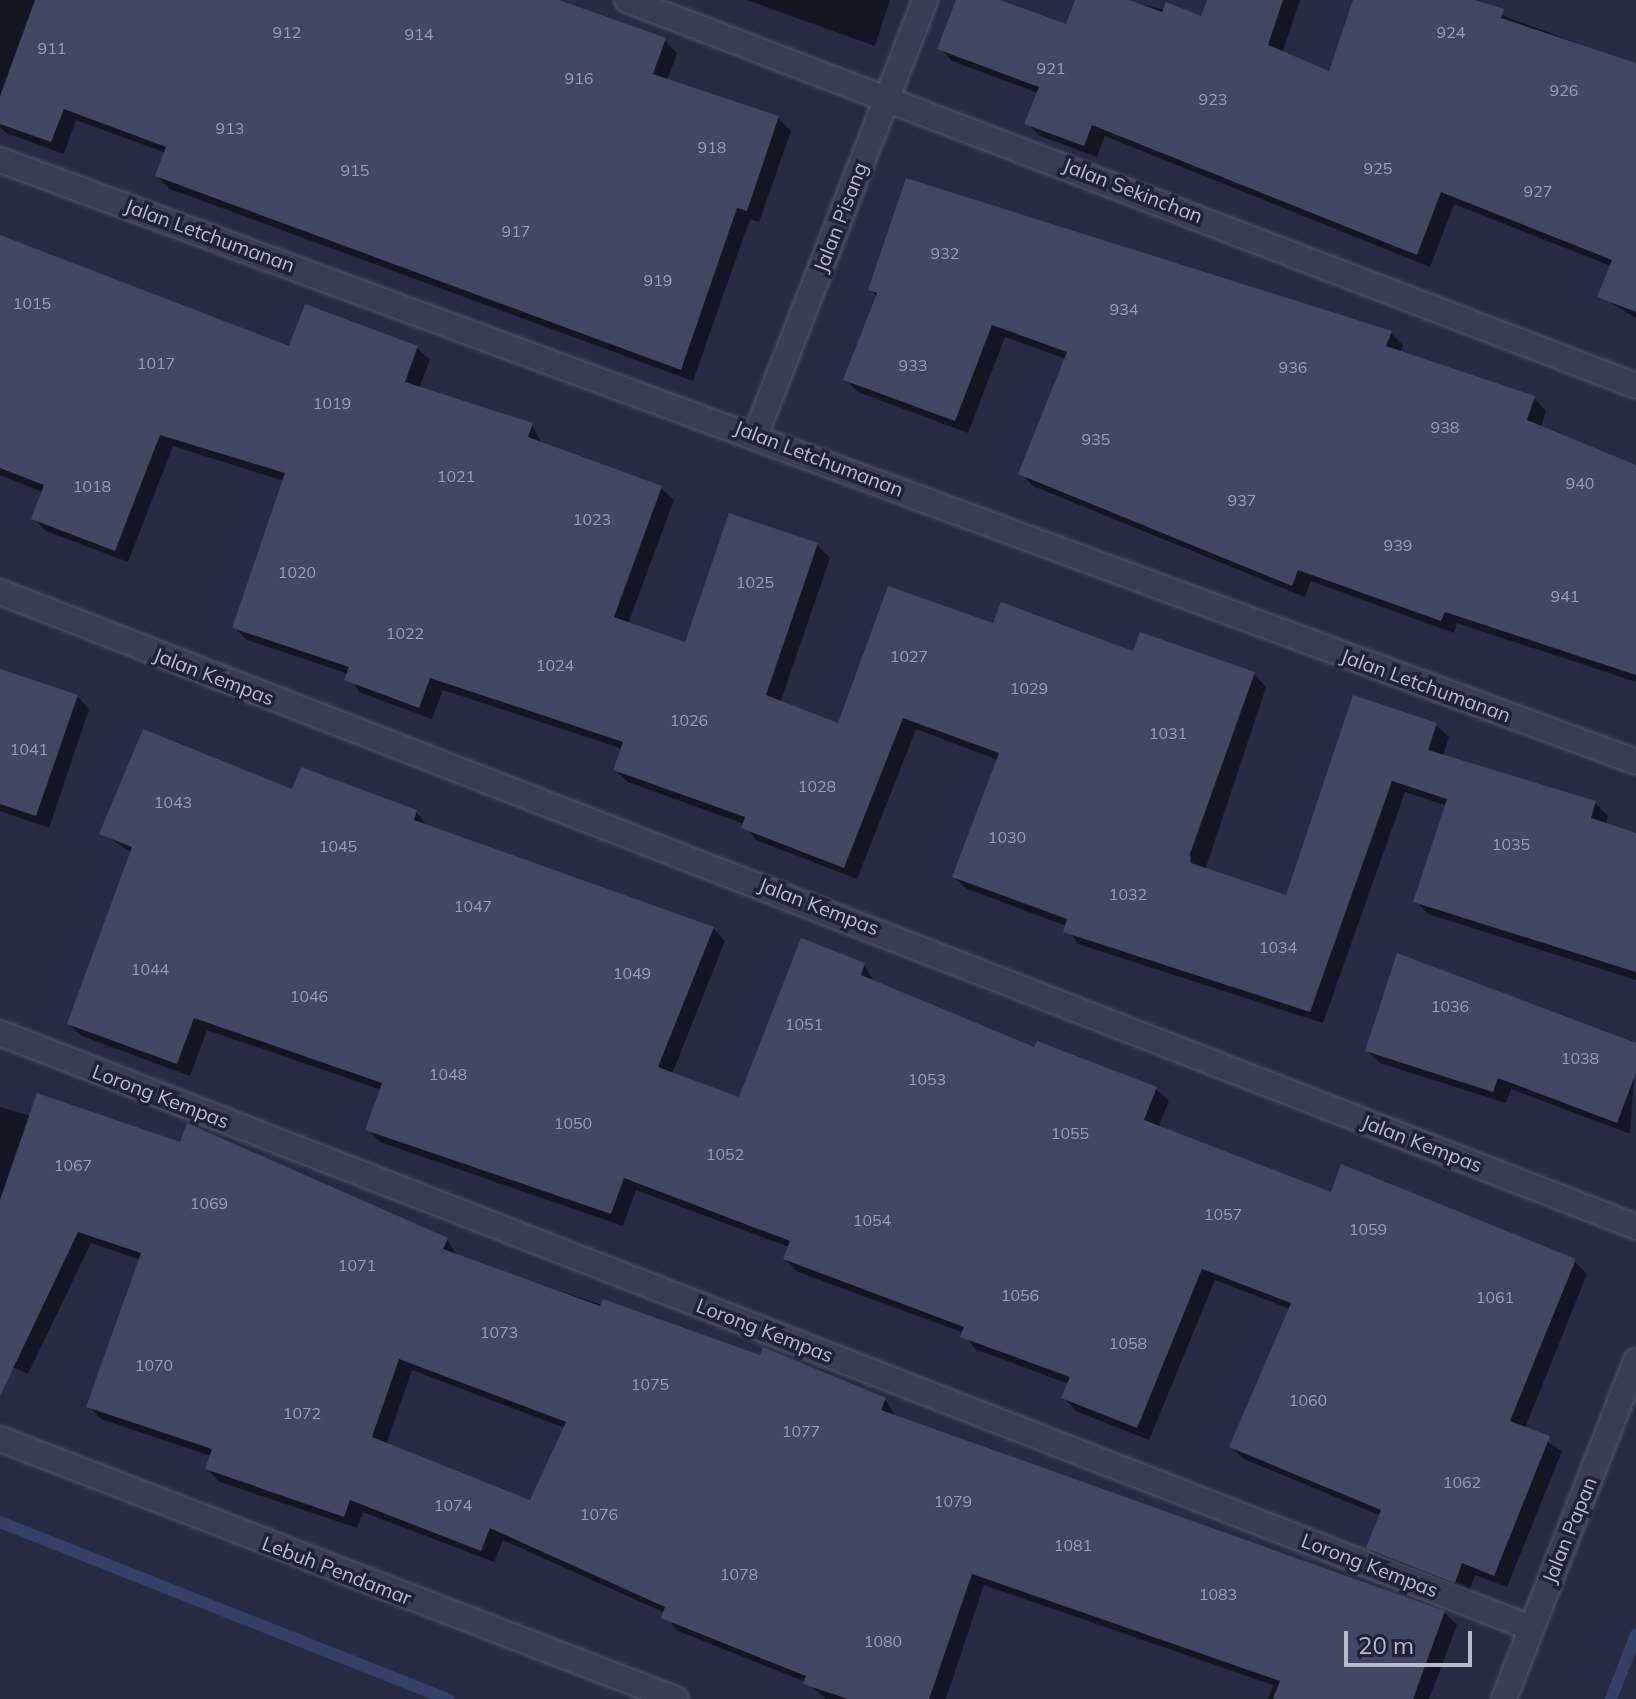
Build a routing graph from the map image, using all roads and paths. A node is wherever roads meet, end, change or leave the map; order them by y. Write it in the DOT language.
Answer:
graph roads {
  1 [pos="627,0"];
  2 [pos="925,0"];
  3 [pos="888,94"];
  4 [pos="0,160"];
  5 [pos="1636,386"];
  6 [pos="756,434"];
  7 [pos="0,592"];
  8 [pos="1636,762"];
  9 [pos="0,1033"];
  10 [pos="1636,1227"];
  11 [pos="1636,1361"];
  12 [pos="0,1439"];
  13 [pos="1531,1628"];
  14 [pos="676,1699"];
  15 [pos="1504,1699"];
  1 -- 3 [label="street, Jalan Sekinchan"];
  2 -- 3 [label="street, Jalan Pisang"];
  3 -- 5 [label="street, Jalan Sekinchan"];
  3 -- 6 [label="street, Jalan Pisang"];
  4 -- 6 [label="street, Jalan Letchumanan"];
  6 -- 8 [label="street, Jalan Letchumanan"];
  7 -- 10 [label="street, Jalan Kempas"];
  9 -- 13 [label="street, Lorong Kempas"];
  11 -- 13 [label="street, Jalan Papan"];
  12 -- 14 [label="street, Lebuh Pendamar"];
  13 -- 15 [label="street, Jalan Papan"];
}
